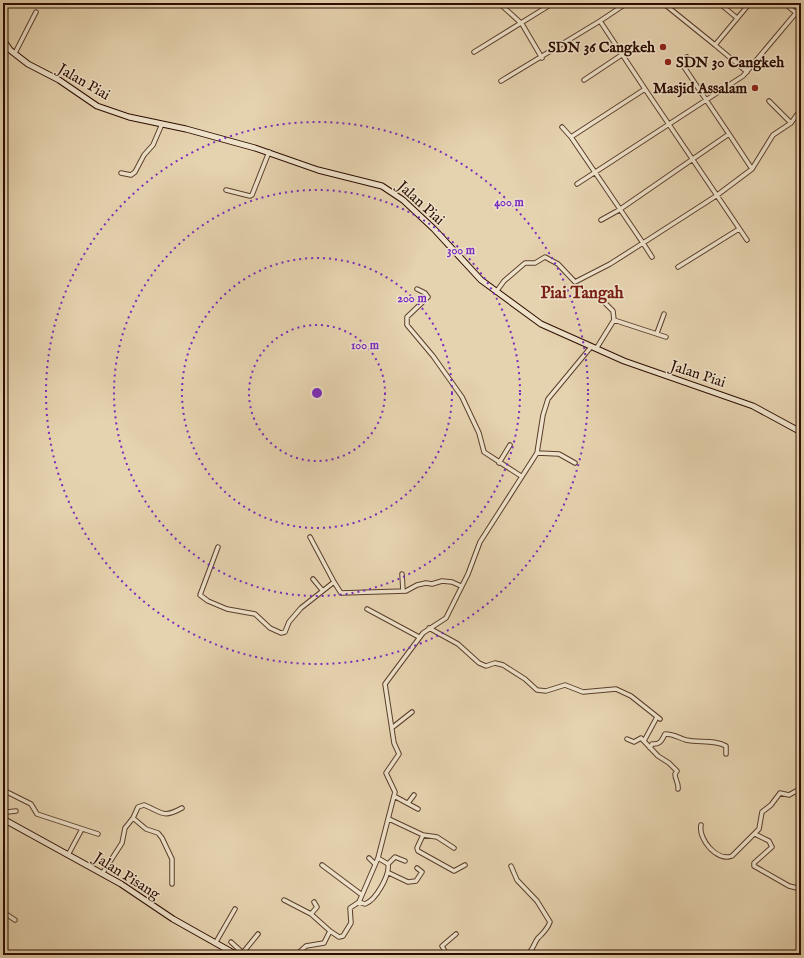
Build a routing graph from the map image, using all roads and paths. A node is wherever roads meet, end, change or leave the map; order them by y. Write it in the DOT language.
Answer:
graph roads {
  1 [pos="499,3"];
  2 [pos="628,3"];
  3 [pos="663,3"];
  4 [pos="719,3"];
  5 [pos="750,3"];
  6 [pos="784,3"];
  7 [pos="550,4"];
  8 [pos="801,7"];
  9 [pos="36,12"];
  10 [pos="796,13"];
  11 [pos="737,18"];
  12 [pos="600,21"];
  13 [pos="522,24"];
  14 [pos="3,40"];
  15 [pos="715,45"];
  16 [pos="474,52"];
  17 [pos="15,53"];
  18 [pos="623,54"];
  19 [pos="687,57"];
  20 [pos="542,58"];
  21 [pos="748,72"];
  22 [pos="584,80"];
  23 [pos="501,81"];
  24 [pos="645,89"];
  25 [pos="706,101"];
  26 [pos="769,101"];
  27 [pos="801,109"];
  28 [pos="791,123"];
  29 [pos="162,124"];
  30 [pos="670,125"];
  31 [pos="562,127"];
  32 [pos="729,134"];
  33 [pos="571,137"];
  34 [pos="269,152"];
  35 [pos="692,160"];
  36 [pos="752,169"];
  37 [pos="121,173"];
  38 [pos="596,173"];
  39 [pos="577,184"];
  40 [pos="226,190"];
  41 [pos="716,196"];
  42 [pos="619,210"];
  43 [pos="601,220"];
  44 [pos="739,228"];
  45 [pos="747,240"];
  46 [pos="642,243"];
  47 [pos="652,257"];
  48 [pos="678,267"];
  49 [pos="417,289"];
  50 [pos="496,292"];
  51 [pos="602,301"];
  52 [pos="664,314"];
  53 [pos="614,320"];
  54 [pos="657,334"];
  55 [pos="666,337"];
  56 [pos="594,348"];
  57 [pos="801,422"];
  58 [pos="798,430"];
  59 [pos="510,445"];
  60 [pos="537,453"];
  61 [pos="499,463"];
  62 [pos="575,463"];
  63 [pos="521,476"];
  64 [pos="310,537"];
  65 [pos="218,546"];
  66 [pos="402,574"];
  67 [pos="313,579"];
  68 [pos="334,582"];
  69 [pos="461,586"];
  70 [pos="322,590"];
  71 [pos="403,591"];
  72 [pos="366,608"];
  73 [pos="429,628"];
  74 [pos="419,637"];
  75 [pos="412,712"];
  76 [pos="393,727"];
  77 [pos="627,738"];
  78 [pos="644,741"];
  79 [pos="650,748"];
  80 [pos="726,754"];
  81 [pos="678,789"];
  82 [pos="3,790"];
  83 [pos="801,792"];
  84 [pos="414,795"];
  85 [pos="394,796"];
  86 [pos="408,803"];
  87 [pos="182,808"];
  88 [pos="418,809"];
  89 [pos="16,811"];
  90 [pos="3,818"];
  91 [pos="133,818"];
  92 [pos="389,819"];
  93 [pos="702,826"];
  94 [pos="82,829"];
  95 [pos="98,834"];
  96 [pos="755,834"];
  97 [pos="423,835"];
  98 [pos="454,848"];
  99 [pos="68,855"];
  100 [pos="369,858"];
  101 [pos="378,858"];
  102 [pos="405,862"];
  103 [pos="375,864"];
  104 [pos="388,864"];
  105 [pos="465,864"];
  106 [pos="322,865"];
  107 [pos="511,866"];
  108 [pos="417,868"];
  109 [pos="389,873"];
  110 [pos="102,874"];
  111 [pos="172,884"];
  112 [pos="801,889"];
  113 [pos="362,895"];
  114 [pos="284,900"];
  115 [pos="314,902"];
  116 [pos="359,902"];
  117 [pos="235,909"];
  118 [pos="3,912"];
  119 [pos="311,914"];
  120 [pos="16,920"];
  121 [pos="330,931"];
  122 [pos="258,934"];
  123 [pos="456,934"];
  124 [pos="216,942"];
  125 [pos="230,942"];
  126 [pos="242,954"];
  127 [pos="237,955"];
  128 [pos="248,955"];
  129 [pos="260,955"];
  130 [pos="296,955"];
  131 [pos="447,955"];
  132 [pos="527,955"];
  1 -- 13 [label="street"];
  2 -- 12 [label="street"];
  3 -- 15 [label="street"];
  4 -- 11 [label="street"];
  5 -- 11 [label="street"];
  6 -- 10 [label="street"];
  7 -- 13 [label="street"];
  8 -- 10 [label="street"];
  9 -- 17 [label="street"];
  10 -- 21 [label="street"];
  11 -- 15 [label="street"];
  12 -- 18 [label="street"];
  12 -- 20 [label="street"];
  13 -- 16 [label="street"];
  13 -- 20 [label="street"];
  14 -- 17 [label="street, Jalan Piai"];
  15 -- 21 [label="street"];
  17 -- 29 [label="street, Jalan Piai"];
  18 -- 22 [label="street"];
  18 -- 24 [label="street"];
  19 -- 25 [label="street"];
  20 -- 23 [label="street"];
  21 -- 25 [label="street"];
  24 -- 30 [label="street"];
  24 -- 33 [label="street"];
  25 -- 30 [label="street"];
  25 -- 32 [label="street"];
  26 -- 28 [label="street"];
  27 -- 28 [label="street"];
  28 -- 36 [label="street"];
  29 -- 34 [label="street, Jalan Piai"];
  29 -- 37 [label="street"];
  30 -- 35 [label="street"];
  30 -- 38 [label="street"];
  31 -- 33 [label="street"];
  32 -- 35 [label="street"];
  32 -- 36 [label="street"];
  33 -- 38 [label="street"];
  34 -- 40 [label="street"];
  34 -- 50 [label="street, Jalan Piai"];
  35 -- 41 [label="street"];
  35 -- 42 [label="street"];
  36 -- 41 [label="street"];
  38 -- 39 [label="street"];
  38 -- 42 [label="street"];
  41 -- 44 [label="street"];
  41 -- 46 [label="street"];
  42 -- 43 [label="street"];
  42 -- 46 [label="street"];
  44 -- 45 [label="street"];
  44 -- 48 [label="street"];
  46 -- 47 [label="street"];
  46 -- 50 [label="street"];
  49 -- 61 [label="street"];
  50 -- 56 [label="street, Jalan Piai"];
  51 -- 53 [label="street"];
  52 -- 54 [label="street"];
  53 -- 54 [label="street"];
  53 -- 56 [label="street"];
  54 -- 55 [label="street"];
  56 -- 58 [label="street, Jalan Piai"];
  56 -- 60 [label="street"];
  57 -- 58 [label="street"];
  59 -- 61 [label="street"];
  60 -- 62 [label="street"];
  60 -- 63 [label="street"];
  61 -- 63 [label="street"];
  63 -- 69 [label="street"];
  64 -- 68 [label="street"];
  65 -- 70 [label="street"];
  66 -- 71 [label="street"];
  67 -- 70 [label="street"];
  68 -- 70 [label="street"];
  68 -- 71 [label="street"];
  69 -- 71 [label="street"];
  69 -- 73 [label="street"];
  72 -- 74 [label="street"];
  73 -- 74 [label="street"];
  73 -- 78 [label="street"];
  74 -- 76 [label="street"];
  75 -- 76 [label="street"];
  76 -- 85 [label="street"];
  77 -- 78 [label="street"];
  78 -- 79 [label="street"];
  79 -- 80 [label="street"];
  79 -- 81 [label="street"];
  82 -- 94 [label="street"];
  83 -- 96 [label="street"];
  84 -- 86 [label="street"];
  85 -- 86 [label="street"];
  85 -- 92 [label="street"];
  86 -- 88 [label="street"];
  87 -- 91 [label="street"];
  89 -- 90 [label="street"];
  90 -- 99 [label="street, Jalan Pisang"];
  91 -- 110 [label="street"];
  91 -- 111 [label="street"];
  92 -- 97 [label="street"];
  92 -- 101 [label="street"];
  93 -- 96 [label="street"];
  94 -- 95 [label="street"];
  94 -- 99 [label="street"];
  96 -- 112 [label="street"];
  97 -- 98 [label="street"];
  97 -- 105 [label="street"];
  99 -- 110 [label="street, Jalan Pisang"];
  100 -- 103 [label="street"];
  101 -- 103 [label="street"];
  101 -- 104 [label="street"];
  102 -- 104 [label="street"];
  103 -- 113 [label="street"];
  104 -- 109 [label="street"];
  106 -- 113 [label="street"];
  107 -- 132 [label="street"];
  108 -- 109 [label="street"];
  109 -- 116 [label="street"];
  110 -- 124 [label="street, Jalan Pisang"];
  113 -- 116 [label="street"];
  114 -- 119 [label="street"];
  115 -- 119 [label="street"];
  116 -- 121 [label="street"];
  117 -- 124 [label="street"];
  118 -- 120 [label="street"];
  119 -- 121 [label="street"];
  121 -- 130 [label="street"];
  122 -- 126 [label="street"];
  123 -- 131 [label="street"];
  124 -- 127 [label="street, Jalan Pisang"];
  125 -- 126 [label="street"];
  128 -- 129 [label="street"];
}
